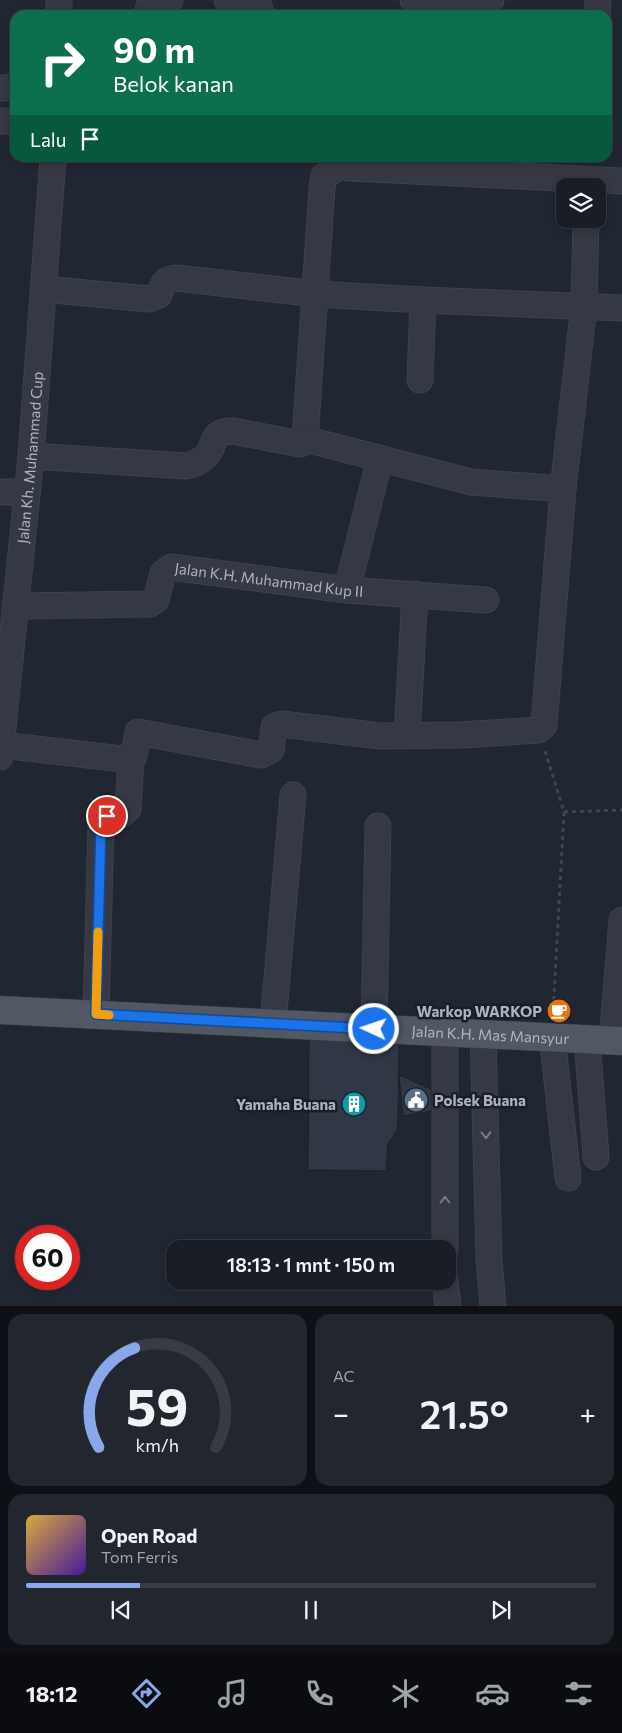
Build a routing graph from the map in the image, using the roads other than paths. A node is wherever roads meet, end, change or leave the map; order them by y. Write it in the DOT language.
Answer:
graph roads {
  1 [pos="170,0"];
  2 [pos="227,0"];
  3 [pos="413,0"];
  4 [pos="491,0"];
  5 [pos="148,10"];
  6 [pos="260,10"];
  7 [pos="53,162"];
  8 [pos="340,162"];
  9 [pos="342,162"];
  10 [pos="587,174"];
  11 [pos="622,181"];
  12 [pos="586,228"];
  13 [pos="43,289"];
  14 [pos="307,293"];
  15 [pos="424,300"];
  16 [pos="584,306"];
  17 [pos="622,308"];
  18 [pos="420,380"];
  19 [pos="304,439"];
  20 [pos="31,456"];
  21 [pos="380,458"];
  22 [pos="563,489"];
  23 [pos="0,492"];
  24 [pos="27,492"];
  25 [pos="347,590"];
  26 [pos="415,594"];
  27 [pos="486,600"];
  28 [pos="15,606"];
  29 [pos="407,736"];
  30 [pos="1,751"];
  31 [pos="131,760"];
  32 [pos="293,795"];
  33 [pos="378,826"];
  34 [pos="622,920"];
  35 [pos="0,1010"];
  36 [pos="96,1014"];
  37 [pos="273,1024"];
  38 [pos="374,1029"];
  39 [pos="445,1032"];
  40 [pos="483,1034"];
  41 [pos="552,1037"];
  42 [pos="607,1040"];
  43 [pos="485,1088"];
  44 [pos="445,1093"];
  45 [pos="596,1157"];
  46 [pos="568,1178"];
  47 [pos="445,1240"];
  48 [pos="447,1290"];
  49 [pos="448,1306"];
  50 [pos="493,1306"];
  1 -- 5 [label="street"];
  2 -- 6 [label="street"];
  3 -- 4 [label="street"];
  7 -- 13 [label="street, Jalan Kh. Muhammad Cup"];
  8 -- 14 [label="street"];
  9 -- 10 [label="street"];
  10 -- 11 [label="street"];
  12 -- 16 [label="street"];
  13 -- 14 [label="street"];
  13 -- 20 [label="street, Jalan Kh. Muhammad Cup"];
  14 -- 15 [label="street"];
  14 -- 19 [label="street"];
  15 -- 16 [label="street"];
  15 -- 18 [label="street"];
  16 -- 17 [label="street"];
  16 -- 22 [label="street"];
  19 -- 20 [label="street"];
  19 -- 21 [label="street"];
  20 -- 24 [label="street, Jalan Kh. Muhammad Cup"];
  21 -- 22 [label="street"];
  21 -- 25 [label="street"];
  22 -- 29 [label="street"];
  23 -- 24 [label="street"];
  24 -- 28 [label="street, Jalan Kh. Muhammad Cup"];
  25 -- 26 [label="street, Jalan K.H. Muhammad Kup II"];
  25 -- 28 [label="street, Jalan K.H. Muhammad Kup II"];
  26 -- 27 [label="street, Jalan K.H. Muhammad Kup II"];
  26 -- 29 [label="street"];
  28 -- 30 [label="street, Jalan Kh. Muhammad Cup"];
  29 -- 31 [label="street"];
  30 -- 31 [label="street"];
  31 -- 36 [label="street"];
  32 -- 37 [label="street"];
  33 -- 38 [label="street"];
  34 -- 42 [label="street"];
  35 -- 36 [label="main road, Jalan K.H. Mas Mansyur"];
  36 -- 37 [label="main road, Jalan K.H. Mas Mansyur"];
  37 -- 38 [label="main road, Jalan K.H. Mas Mansyur"];
  38 -- 39 [label="main road, Jalan K.H. Mas Mansyur"];
  39 -- 40 [label="main road, Jalan K.H. Mas Mansyur"];
  39 -- 44 [label="street"];
  40 -- 41 [label="main road, Jalan K.H. Mas Mansyur"];
  40 -- 43 [label="street"];
  41 -- 42 [label="main road, Jalan K.H. Mas Mansyur"];
  41 -- 46 [label="street"];
  42 -- 45 [label="street"];
  43 -- 44 [label="street"];
  43 -- 50 [label="street, one-way"];
  47 -- 44 [label="street, one-way"];
  48 -- 49 [label="street"];
}
